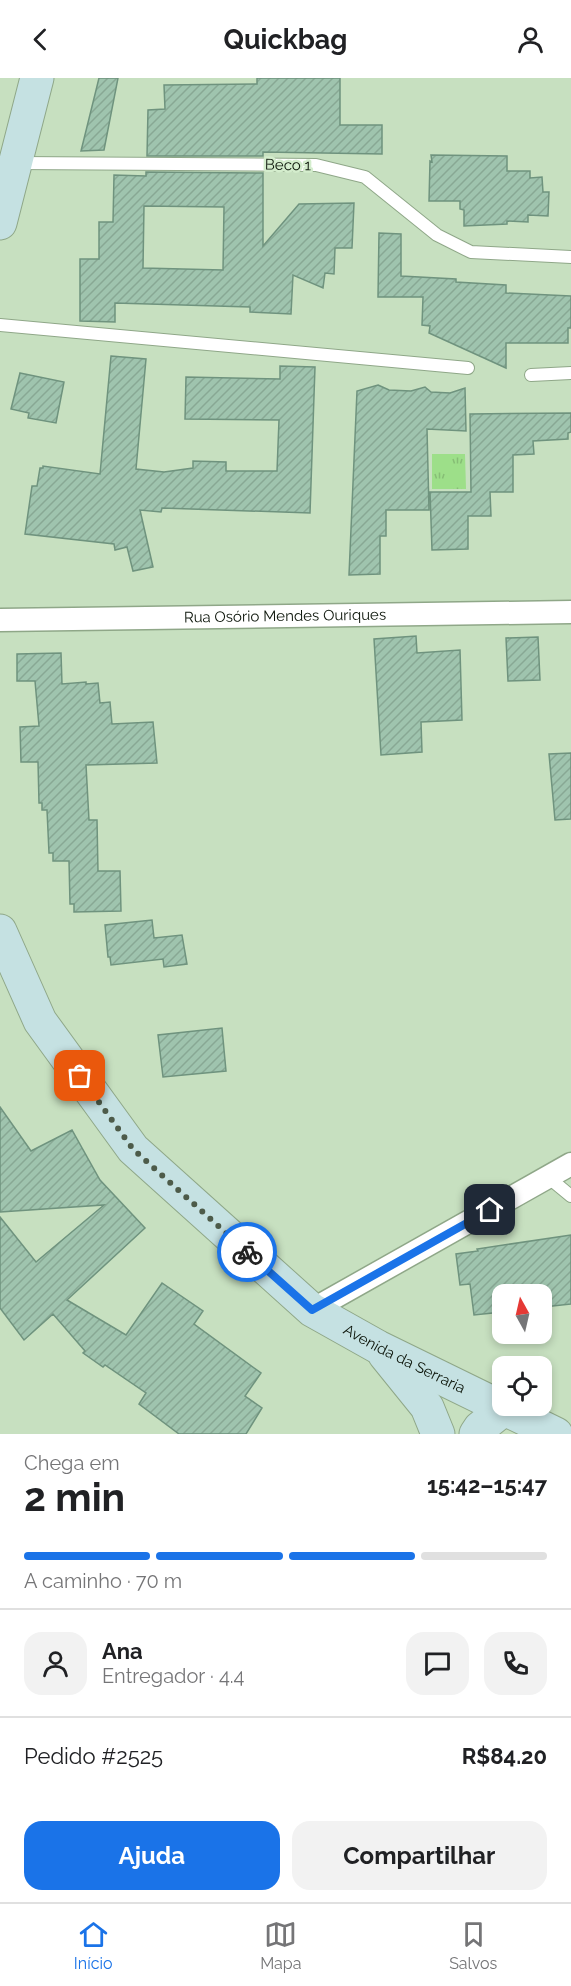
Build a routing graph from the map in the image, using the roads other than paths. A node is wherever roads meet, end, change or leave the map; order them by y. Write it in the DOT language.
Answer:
graph roads {
  1 [pos="37,78"];
  2 [pos="15,163"];
  3 [pos="0,223"];
  4 [pos="571,257"];
  5 [pos="0,326"];
  6 [pos="468,368"];
  7 [pos="571,373"];
  8 [pos="531,375"];
  9 [pos="571,612"];
  10 [pos="0,620"];
  11 [pos="0,931"];
  12 [pos="571,1164"];
  13 [pos="548,1177"];
  14 [pos="571,1196"];
  15 [pos="312,1310"];
  16 [pos="378,1347"];
  17 [pos="492,1403"];
  18 [pos="495,1416"];
  19 [pos="519,1416"];
  20 [pos="438,1434"];
  21 [pos="476,1434"];
  22 [pos="556,1434"];
  1 -- 2 [label="main road"];
  2 -- 3 [label="main road"];
  2 -- 4 [label="lane, Beco 1"];
  5 -- 6 [label="lane"];
  7 -- 8 [label="lane"];
  9 -- 10 [label="street, Rua Osório Mendes Ouriques"];
  11 -- 15 [label="main road, Avenida da Serraria"];
  12 -- 13 [label="street"];
  13 -- 14 [label="lane"];
  13 -- 15 [label="street"];
  15 -- 16 [label="main road, Avenida da Serraria"];
  16 -- 17 [label="main road, Avenida da Serraria"];
  16 -- 20 [label="main road"];
  18 -- 21 [label="main road"];
  19 -- 22 [label="main road, Avenida da Serraria"];
}
